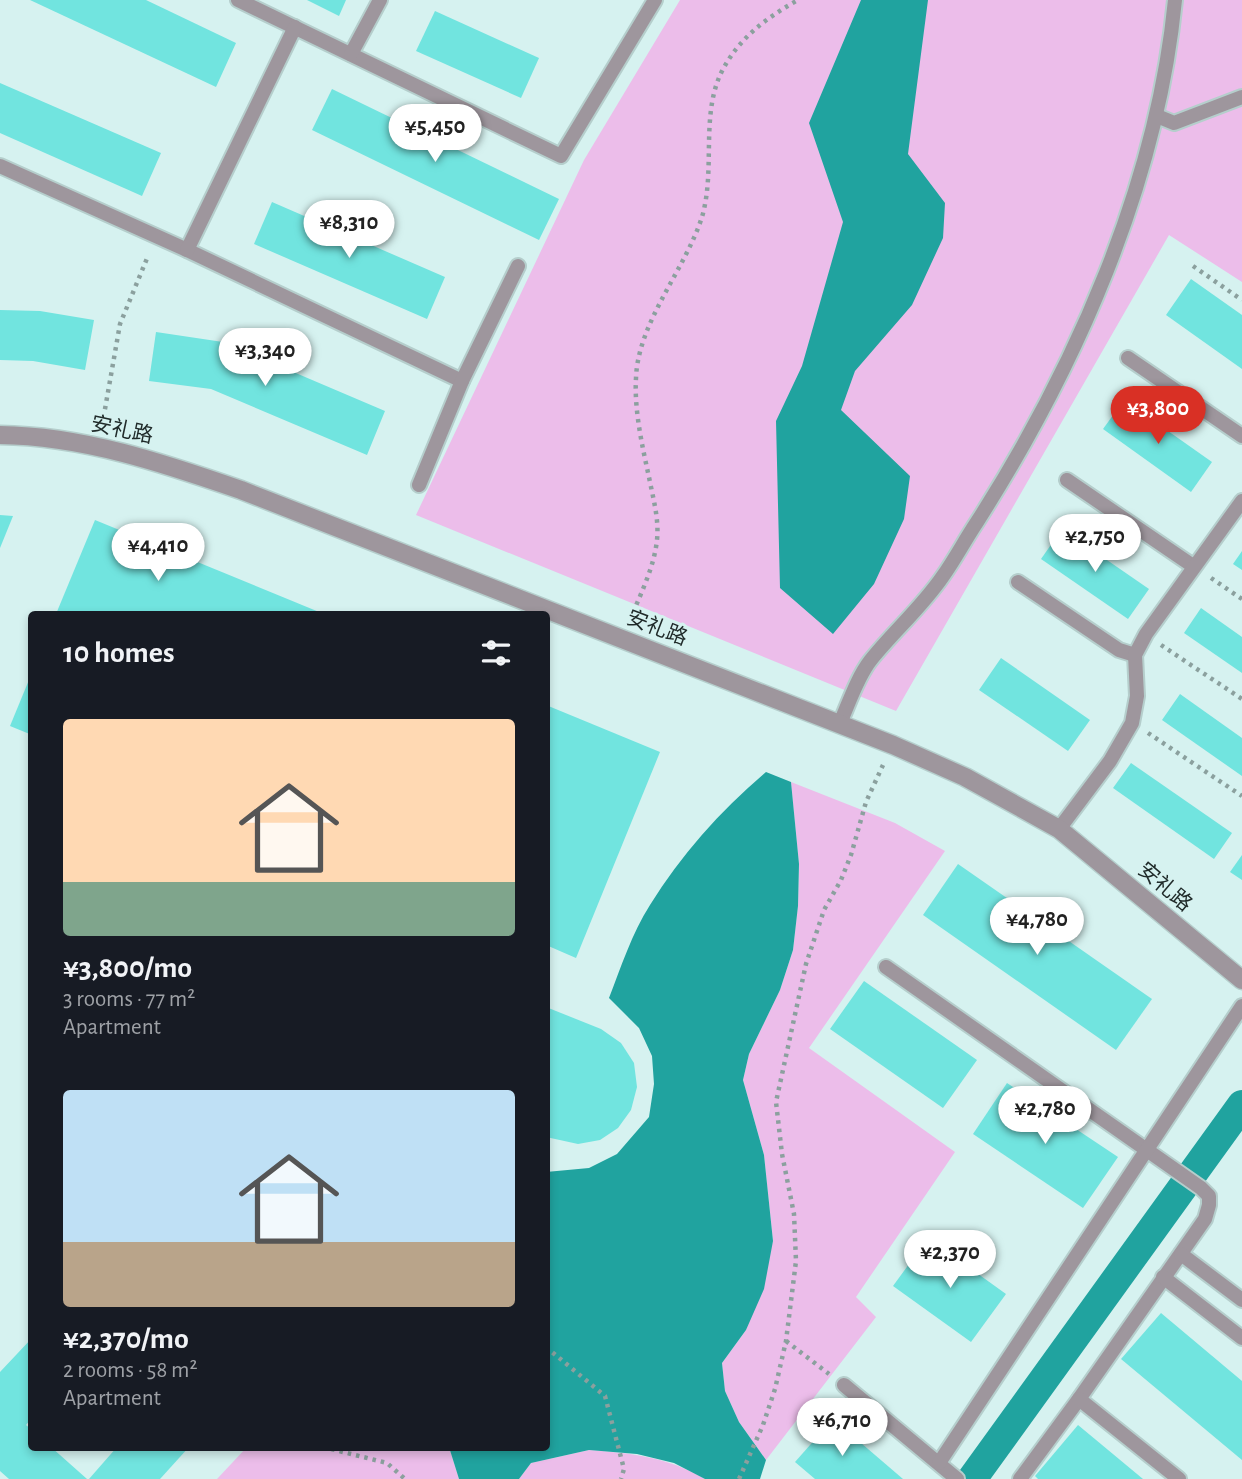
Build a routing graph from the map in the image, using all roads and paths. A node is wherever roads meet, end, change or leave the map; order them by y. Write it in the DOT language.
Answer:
graph roads {
  1 [pos="238,0"];
  2 [pos="380,0"];
  3 [pos="655,0"];
  4 [pos="798,0"];
  5 [pos="1175,0"];
  6 [pos="295,27"];
  7 [pos="351,54"];
  8 [pos="1242,97"];
  9 [pos="1157,116"];
  10 [pos="0,166"];
  11 [pos="156,236"];
  12 [pos="187,250"];
  13 [pos="518,266"];
  14 [pos="1192,266"];
  15 [pos="1242,300"];
  16 [pos="1128,358"];
  17 [pos="462,381"];
  18 [pos="0,435"];
  19 [pos="1242,436"];
  20 [pos="99,447"];
  21 [pos="1067,480"];
  22 [pos="419,485"];
  23 [pos="1242,501"];
  24 [pos="1193,566"];
  25 [pos="1018,582"];
  26 [pos="1242,599"];
  27 [pos="1146,635"];
  28 [pos="624,639"];
  29 [pos="1135,654"];
  30 [pos="1242,699"];
  31 [pos="840,723"];
  32 [pos="1132,723"];
  33 [pos="892,745"];
  34 [pos="1242,796"];
  35 [pos="1059,829"];
  36 [pos="886,967"];
  37 [pos="1242,980"];
  38 [pos="1242,1006"];
  39 [pos="1145,1150"];
  40 [pos="1181,1254"];
  41 [pos="1163,1278"];
  42 [pos="1242,1300"];
  43 [pos="1242,1338"];
  44 [pos="786,1341"];
  45 [pos="550,1350"];
  46 [pos="844,1385"];
  47 [pos="1079,1399"];
  48 [pos="339,1451"];
  49 [pos="939,1462"];
  50 [pos="955,1478"];
  51 [pos="405,1479"];
  52 [pos="621,1479"];
  53 [pos="738,1479"];
  54 [pos="1020,1479"];
  55 [pos="1179,1479"];
  1 -- 6 [label="lane"];
  2 -- 7 [label="lane"];
  3 -- 7 [label="lane"];
  4 -- 28 [label="path"];
  5 -- 9 [label="lane"];
  6 -- 7 [label="lane"];
  6 -- 12 [label="lane"];
  8 -- 9 [label="lane"];
  9 -- 31 [label="lane"];
  10 -- 11 [label="lane"];
  11 -- 12 [label="lane"];
  11 -- 20 [label="path"];
  12 -- 17 [label="lane"];
  13 -- 17 [label="lane"];
  14 -- 15 [label="path"];
  16 -- 19 [label="lane"];
  17 -- 22 [label="lane"];
  18 -- 20 [label="street, 安礼路"];
  20 -- 28 [label="street, 安礼路"];
  21 -- 24 [label="lane"];
  23 -- 24 [label="lane"];
  24 -- 26 [label="path"];
  24 -- 27 [label="lane"];
  25 -- 29 [label="lane"];
  27 -- 29 [label="lane"];
  27 -- 30 [label="path"];
  28 -- 31 [label="street, 安礼路"];
  29 -- 32 [label="lane"];
  31 -- 33 [label="street, 安礼路"];
  32 -- 34 [label="path"];
  32 -- 35 [label="lane"];
  33 -- 35 [label="street, 安礼路"];
  33 -- 44 [label="path"];
  35 -- 37 [label="street, 安礼路"];
  36 -- 39 [label="lane"];
  38 -- 39 [label="lane"];
  39 -- 40 [label="lane"];
  39 -- 49 [label="lane"];
  40 -- 41 [label="lane"];
  40 -- 42 [label="lane"];
  41 -- 43 [label="lane"];
  41 -- 47 [label="lane"];
  44 -- 46 [label="path"];
  44 -- 53 [label="path"];
  45 -- 52 [label="path"];
  46 -- 49 [label="lane"];
  47 -- 54 [label="lane"];
  47 -- 55 [label="lane"];
  48 -- 51 [label="path"];
  49 -- 50 [label="lane"];
}
